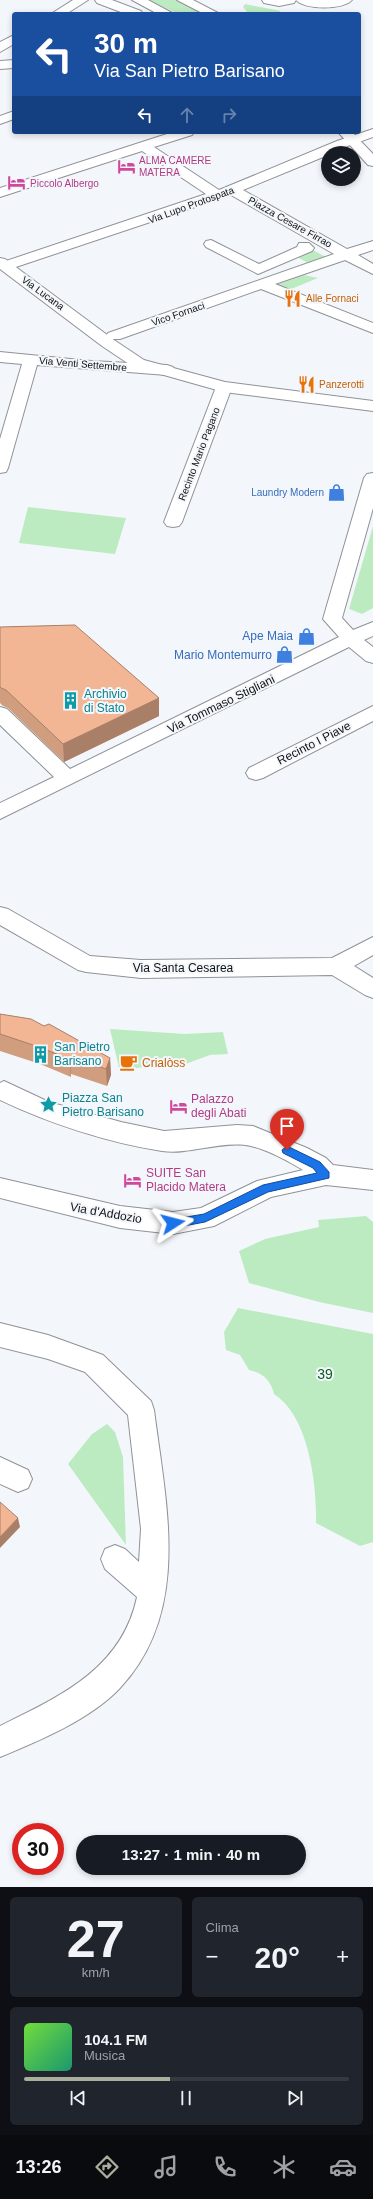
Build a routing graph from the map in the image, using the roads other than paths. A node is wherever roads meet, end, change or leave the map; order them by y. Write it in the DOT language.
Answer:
graph roads {
  1 [pos="82,0"];
  2 [pos="102,0"];
  3 [pos="138,0"];
  4 [pos="183,0"];
  5 [pos="268,0"];
  6 [pos="290,0"];
  7 [pos="302,0"];
  8 [pos="346,0"];
  9 [pos="61,12"];
  10 [pos="132,12"];
  11 [pos="164,12"];
  12 [pos="210,12"];
  13 [pos="12,40"];
  14 [pos="0,48"];
  15 [pos="12,64"];
  16 [pos="0,65"];
  17 [pos="12,116"];
  18 [pos="0,120"];
  19 [pos="373,133"];
  20 [pos="180,134"];
  21 [pos="350,134"];
  22 [pos="361,134"];
  23 [pos="143,146"];
  24 [pos="373,162"];
  25 [pos="232,190"];
  26 [pos="0,193"];
  27 [pos="217,195"];
  28 [pos="212,244"];
  29 [pos="373,245"];
  30 [pos="304,246"];
  31 [pos="347,255"];
  32 [pos="285,258"];
  33 [pos="3,264"];
  34 [pos="262,268"];
  35 [pos="307,269"];
  36 [pos="373,270"];
  37 [pos="321,276"];
  38 [pos="279,278"];
  39 [pos="261,284"];
  40 [pos="241,292"];
  41 [pos="373,328"];
  42 [pos="114,336"];
  43 [pos="0,357"];
  44 [pos="31,360"];
  45 [pos="167,370"];
  46 [pos="224,386"];
  47 [pos="373,406"];
  48 [pos="0,468"];
  49 [pos="373,478"];
  50 [pos="173,522"];
  51 [pos="373,628"];
  52 [pos="352,640"];
  53 [pos="373,657"];
  54 [pos="373,713"];
  55 [pos="0,714"];
  56 [pos="256,773"];
  57 [pos="68,779"];
  58 [pos="0,812"];
  59 [pos="0,915"];
  60 [pos="373,945"];
  61 [pos="336,966"];
  62 [pos="373,989"];
  63 [pos="4,1091"];
  64 [pos="326,1175"];
  65 [pos="373,1180"];
  66 [pos="0,1188"];
  67 [pos="0,1335"];
  68 [pos="115,1559"];
  69 [pos="152,1592"];
  70 [pos="0,1742"];
  1 -- 9 [label="street"];
  2 -- 10 [label="street"];
  3 -- 11 [label="street"];
  4 -- 12 [label="street"];
  5 -- 6 [label="street"];
  7 -- 8 [label="street"];
  13 -- 14 [label="street"];
  15 -- 16 [label="street"];
  17 -- 18 [label="street"];
  19 -- 22 [label="street, Via Lupo Protospata"];
  20 -- 23 [label="street"];
  21 -- 24 [label="street"];
  21 -- 25 [label="street, Via Lupo Protospata"];
  23 -- 26 [label="street"];
  23 -- 27 [label="street"];
  25 -- 27 [label="street, Via Lupo Protospata"];
  25 -- 31 [label="street, Piazza Cesare Firrao"];
  27 -- 33 [label="street, Via Lupo Protospata"];
  28 -- 34 [label="street"];
  29 -- 31 [label="street"];
  30 -- 32 [label="street"];
  31 -- 35 [label="street, Piazza Cesare Firrao"];
  31 -- 36 [label="street, Piazza Cesare Firrao"];
  32 -- 34 [label="street"];
  32 -- 35 [label="street"];
  33 -- 45 [label="street, Via Lucana"];
  34 -- 38 [label="street"];
  35 -- 37 [label="street"];
  35 -- 38 [label="street, Piazza Cesare Firrao"];
  38 -- 39 [label="street, Piazza Cesare Firrao"];
  39 -- 40 [label="street, Piazza Cesare Firrao"];
  39 -- 41 [label="street"];
  40 -- 42 [label="street, Vico Fornaci"];
  43 -- 44 [label="street, Via Venti Settembre"];
  44 -- 45 [label="street, Via Venti Settembre"];
  44 -- 48 [label="street"];
  45 -- 46 [label="street"];
  46 -- 47 [label="street"];
  46 -- 50 [label="street, Recinto Mario Pagano"];
  49 -- 52 [label="street"];
  51 -- 52 [label="street, Via Tommaso Stigliani"];
  52 -- 53 [label="street"];
  52 -- 57 [label="street, Via Tommaso Stigliani"];
  54 -- 56 [label="street, Recinto I Piave"];
  55 -- 57 [label="street"];
  57 -- 58 [label="street, Via Tommaso Stigliani"];
  59 -- 61 [label="street, Via Santa Cesarea"];
  60 -- 61 [label="street"];
  61 -- 62 [label="street"];
  63 -- 64 [label="street"];
  64 -- 65 [label="street, Via d'Addozio"];
  64 -- 66 [label="street, Via d'Addozio"];
  67 -- 69 [label="street"];
  68 -- 69 [label="street"];
  69 -- 70 [label="street"];
}
